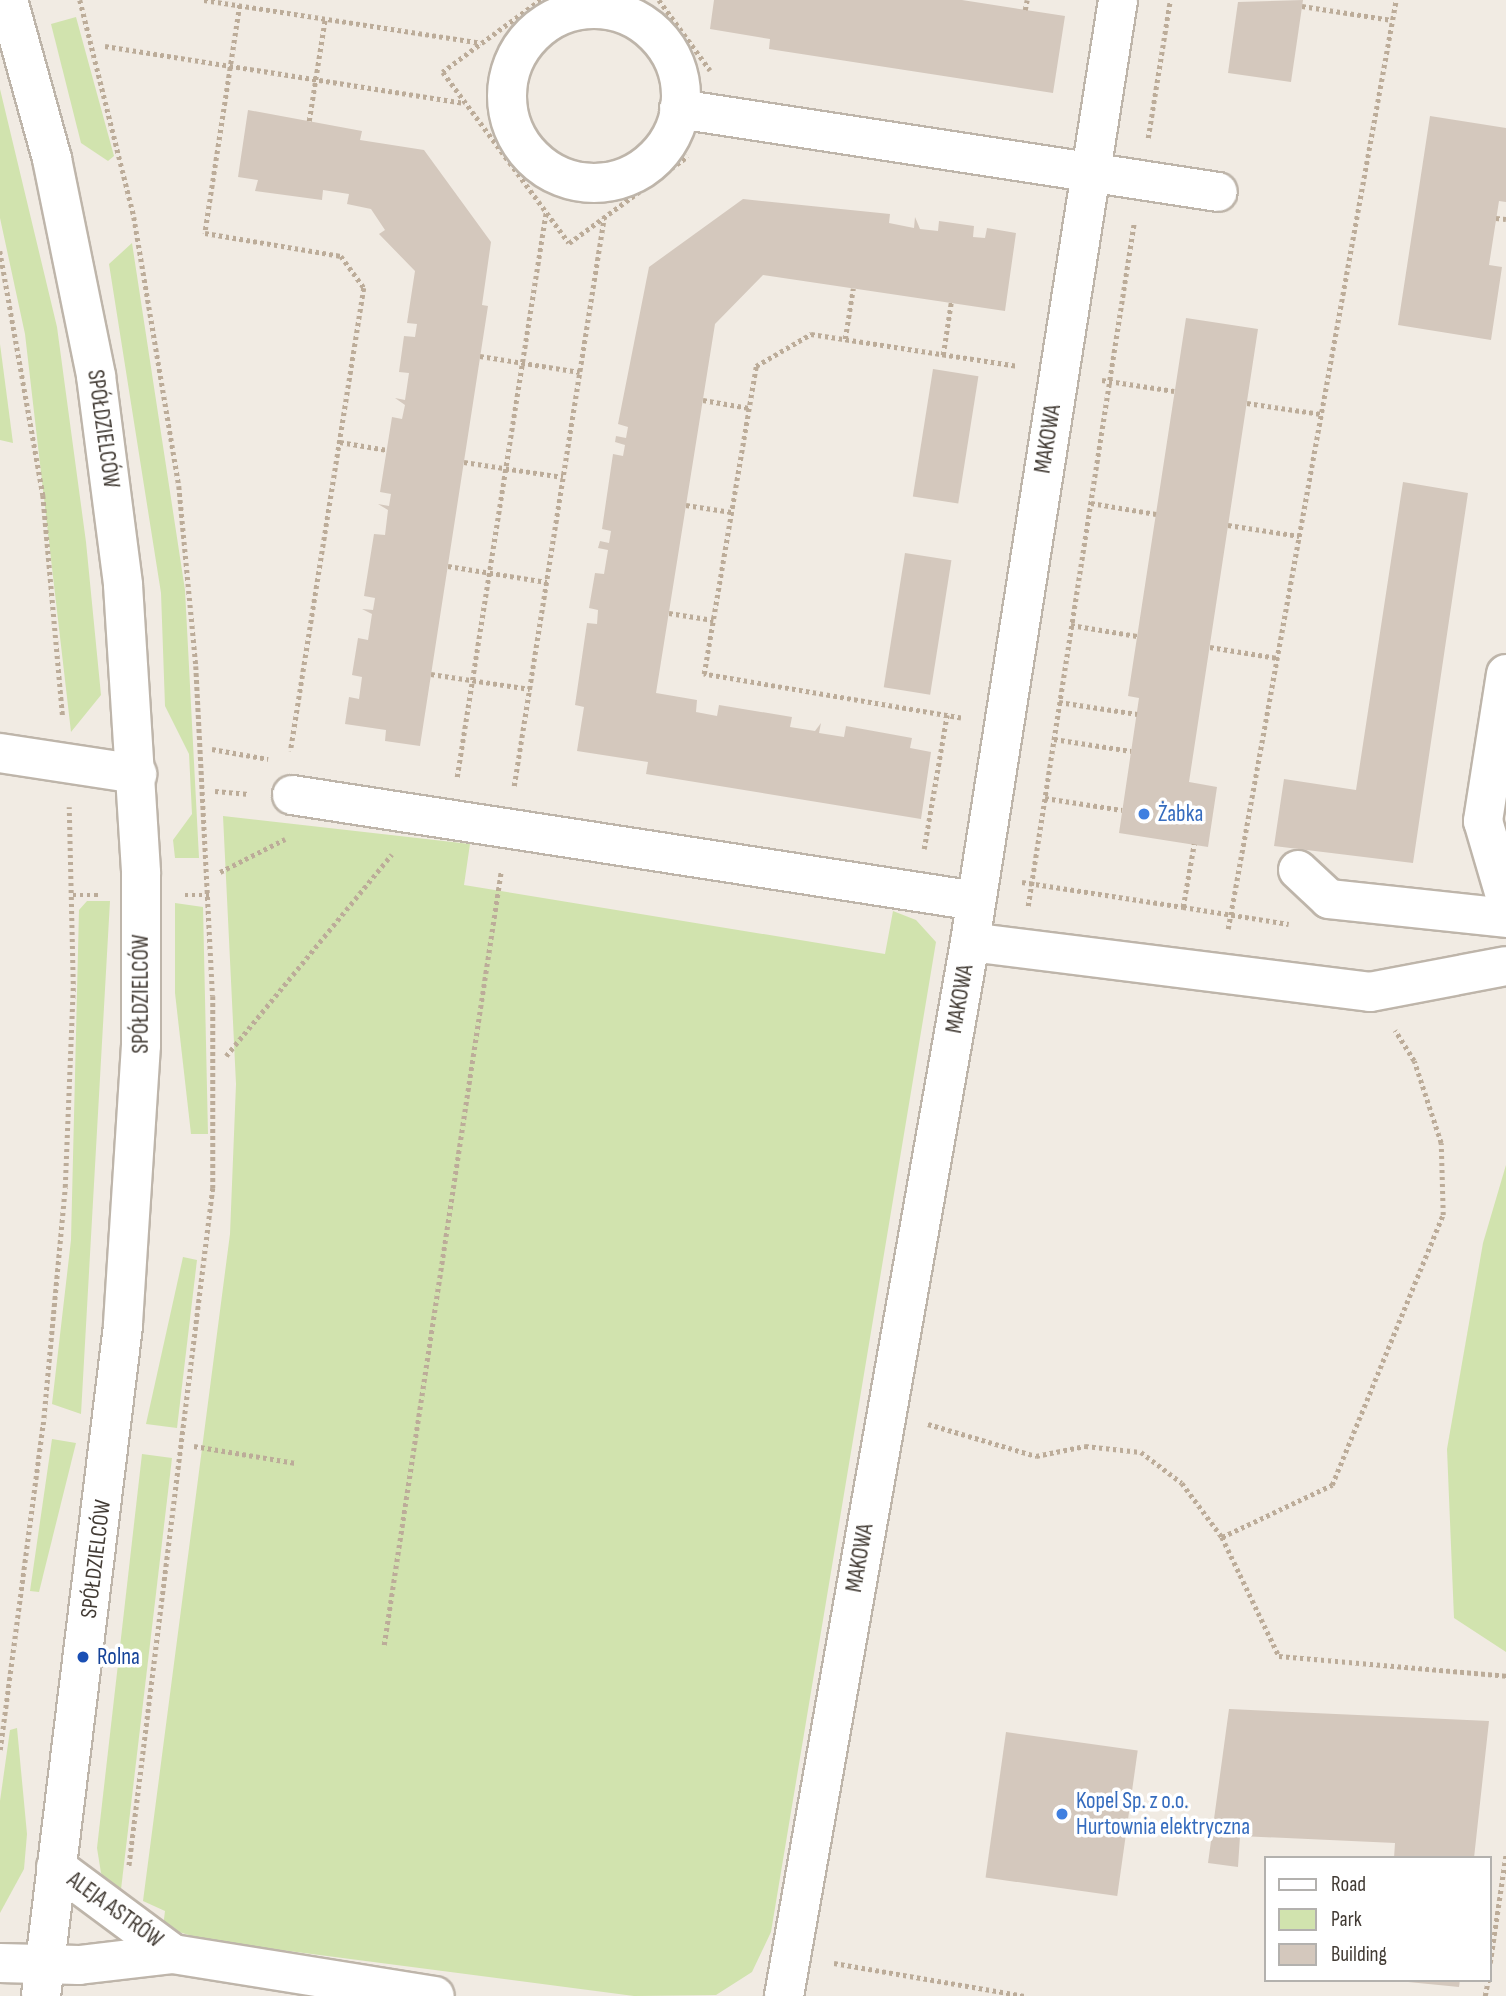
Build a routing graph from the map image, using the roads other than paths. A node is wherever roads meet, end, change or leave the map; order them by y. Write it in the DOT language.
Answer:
graph roads {
  1 [pos="8,0"];
  2 [pos="1118,0"];
  3 [pos="679,109"];
  4 [pos="1089,173"];
  5 [pos="1218,192"];
  6 [pos="1506,674"];
  7 [pos="0,753"];
  8 [pos="286,773"];
  9 [pos="137,774"];
  10 [pos="1298,870"];
  11 [pos="978,888"];
  12 [pos="1506,899"];
  13 [pos="1506,918"];
  14 [pos="970,942"];
  15 [pos="1506,966"];
  16 [pos="56,1867"];
  17 [pos="173,1954"];
  18 [pos="0,1963"];
  19 [pos="43,1979"];
  20 [pos="426,1995"];
  21 [pos="271,1996"];
  22 [pos="784,1996"];
  1 -- 9 [label="street, SPÓŁDZIELCÓW"];
  2 -- 4 [label="street, MAKOWA"];
  3 -- 3 [label="street"];
  3 -- 4 [label="street"];
  4 -- 5 [label="street"];
  4 -- 11 [label="street, MAKOWA"];
  6 -- 12 [label="street"];
  7 -- 9 [label="street"];
  8 -- 11 [label="street"];
  9 -- 16 [label="street, SPÓŁDZIELCÓW"];
  10 -- 13 [label="street"];
  11 -- 14 [label="street, MAKOWA"];
  14 -- 15 [label="street"];
  14 -- 22 [label="street, MAKOWA"];
  16 -- 17 [label="street, ALEJA ASTRÓW"];
  16 -- 19 [label="street, SPÓŁDZIELCÓW"];
  17 -- 19 [label="street, ALEJA ASTRÓW"];
  17 -- 20 [label="street, ALEJA ASTRÓW"];
  18 -- 19 [label="street"];
  20 -- 21 [label="street, ALEJA ASTRÓW"];
}
